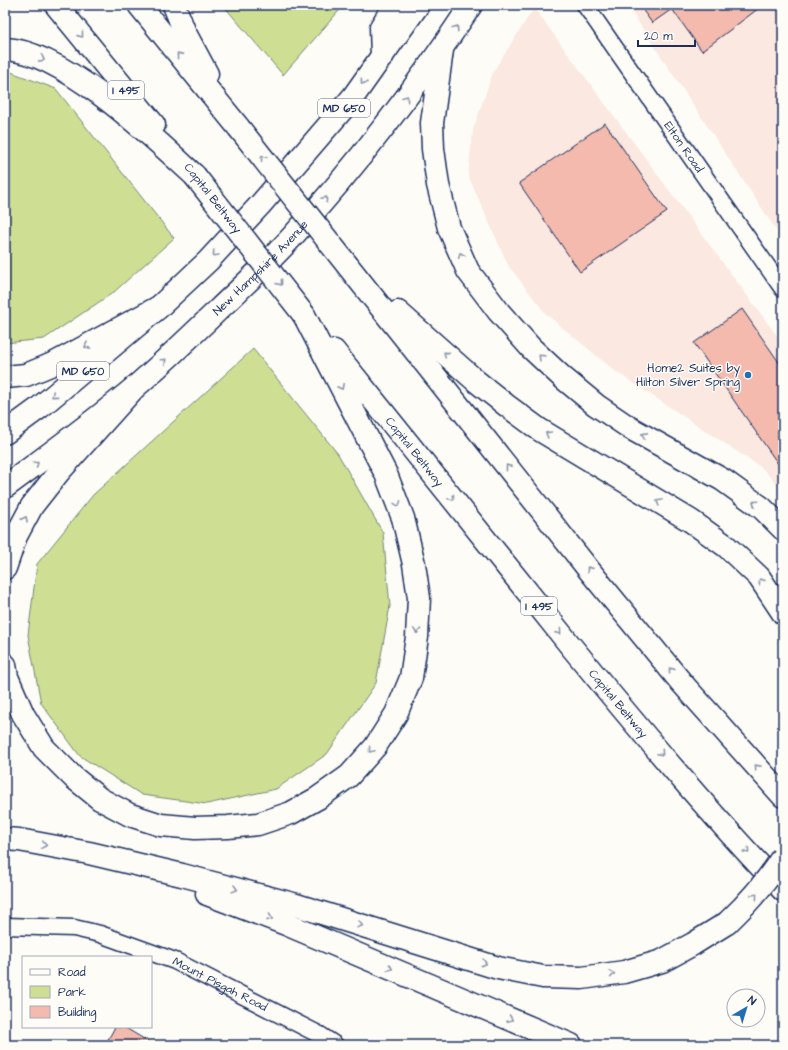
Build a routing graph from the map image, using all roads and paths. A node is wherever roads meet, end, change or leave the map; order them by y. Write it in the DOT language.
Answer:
graph roads {
  1 [pos="56,5"];
  2 [pos="139,5"];
  3 [pos="174,5"];
  4 [pos="395,5"];
  5 [pos="418,5"];
  6 [pos="471,5"];
  7 [pos="584,5"];
  8 [pos="5,49"];
  9 [pos="442,50"];
  10 [pos="382,57"];
  11 [pos="239,128"];
  12 [pos="195,176"];
  13 [pos="348,266"];
  14 [pos="783,289"];
  15 [pos="159,308"];
  16 [pos="304,314"];
  17 [pos="5,377"];
  18 [pos="135,387"];
  19 [pos="5,433"];
  20 [pos="5,487"];
  21 [pos="783,530"];
  22 [pos="5,568"];
  23 [pos="783,613"];
  24 [pos="5,665"];
  25 [pos="783,796"];
  26 [pos="5,839"];
  27 [pos="88,853"];
  28 [pos="783,856"];
  29 [pos="783,890"];
  30 [pos="5,926"];
  31 [pos="335,1045"];
  32 [pos="571,1045"];
  1 -- 12 [label="main road, Capital Beltway / I 495, one-way"];
  11 -- 2 [label="main road, one-way"];
  3 -- 11 [label="main road"];
  4 -- 10 [label="main road"];
  5 -- 10 [label="main road, MD 650"];
  9 -- 6 [label="main road, New Hampshire Avenue / MD 650, one-way"];
  7 -- 14 [label="street, Elton Road"];
  8 -- 12 [label="main road, one-way"];
  18 -- 9 [label="main road, New Hampshire Avenue / MD 650, one-way"];
  21 -- 9 [label="main road, one-way"];
  10 -- 15 [label="main road, MD 650, one-way"];
  13 -- 11 [label="main road, one-way, bridge"];
  12 -- 16 [label="main road, Capital Beltway / I 495, one-way, bridge"];
  23 -- 13 [label="main road, one-way"];
  25 -- 13 [label="main road, one-way"];
  15 -- 17 [label="main road, one-way"];
  15 -- 19 [label="main road, MD 650, one-way"];
  16 -- 24 [label="main road, one-way"];
  16 -- 29 [label="main road, Capital Beltway / I 495, one-way"];
  20 -- 18 [label="main road, New Hampshire Avenue / MD 650, one-way"];
  22 -- 18 [label="main road, one-way"];
  26 -- 27 [label="main road, one-way"];
  27 -- 28 [label="main road, one-way, bridge"];
  27 -- 32 [label="main road, one-way"];
  30 -- 31 [label="street, Mount Pisgah Road"];
}
